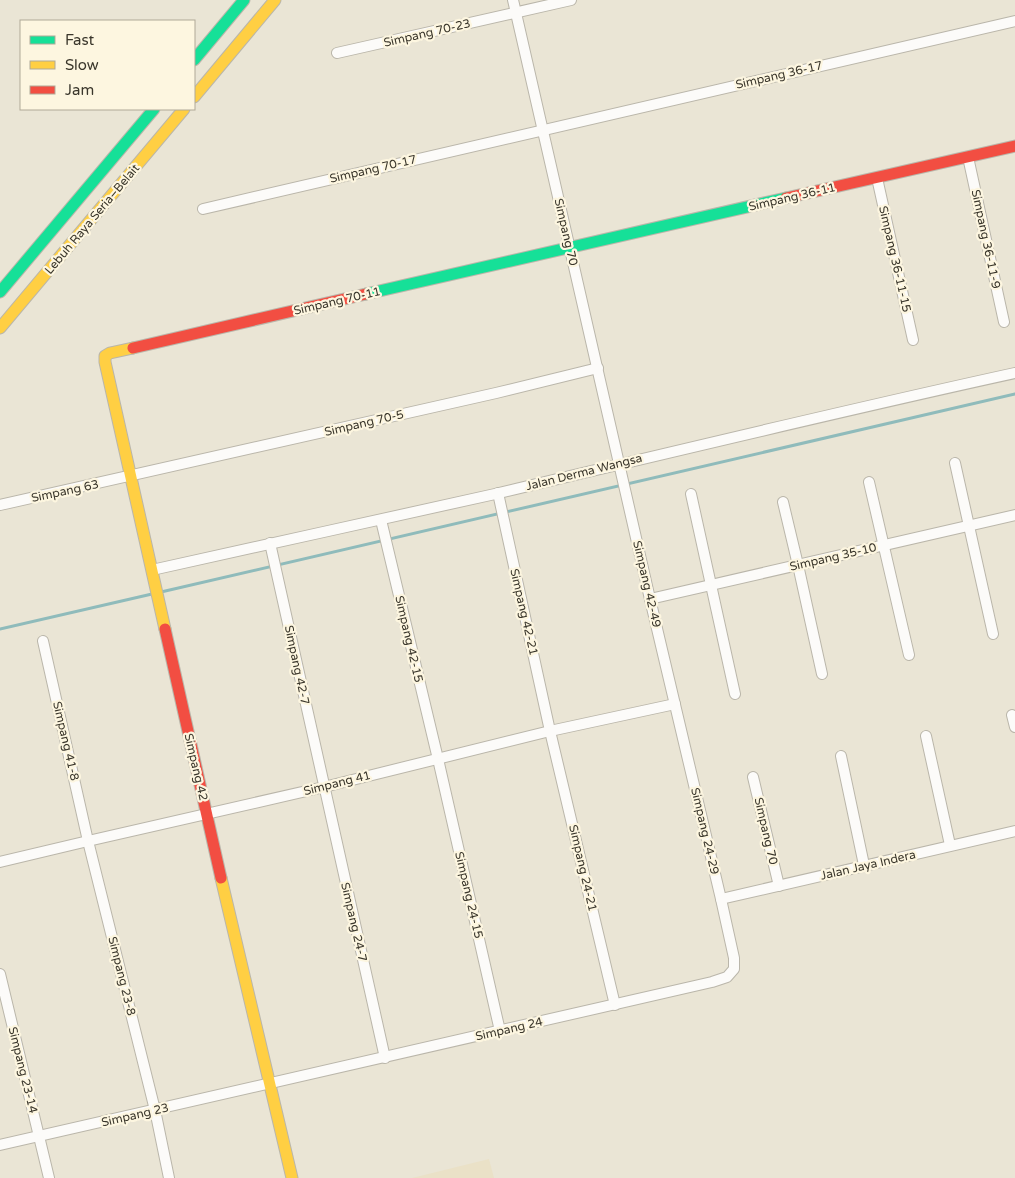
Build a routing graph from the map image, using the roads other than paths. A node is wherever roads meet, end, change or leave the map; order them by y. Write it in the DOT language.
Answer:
graph roads {
  1 [pos="244,0"];
  2 [pos="275,0"];
  3 [pos="513,0"];
  4 [pos="571,0"];
  5 [pos="516,12"];
  6 [pos="1015,21"];
  7 [pos="337,53"];
  8 [pos="195,59"];
  9 [pos="195,96"];
  10 [pos="153,110"];
  11 [pos="183,110"];
  12 [pos="543,130"];
  13 [pos="1015,146"];
  14 [pos="968,157"];
  15 [pos="877,178"];
  16 [pos="203,209"];
  17 [pos="569,247"];
  18 [pos="0,292"];
  19 [pos="1004,322"];
  20 [pos="0,328"];
  21 [pos="913,340"];
  22 [pos="105,356"];
  23 [pos="598,368"];
  24 [pos="1015,373"];
  25 [pos="955,463"];
  26 [pos="621,468"];
  27 [pos="130,476"];
  28 [pos="869,482"];
  29 [pos="498,493"];
  30 [pos="691,494"];
  31 [pos="783,502"];
  32 [pos="0,505"];
  33 [pos="1015,515"];
  34 [pos="381,520"];
  35 [pos="969,526"];
  36 [pos="270,543"];
  37 [pos="884,545"];
  38 [pos="798,565"];
  39 [pos="152,570"];
  40 [pos="711,584"];
  41 [pos="650,599"];
  42 [pos="993,634"];
  43 [pos="43,641"];
  44 [pos="909,655"];
  45 [pos="822,674"];
  46 [pos="735,694"];
  47 [pos="675,704"];
  48 [pos="1012,715"];
  49 [pos="1015,727"];
  50 [pos="550,731"];
  51 [pos="926,736"];
  52 [pos="841,756"];
  53 [pos="438,759"];
  54 [pos="753,776"];
  55 [pos="324,787"];
  56 [pos="206,814"];
  57 [pos="1015,830"];
  58 [pos="88,841"];
  59 [pos="950,845"];
  60 [pos="0,862"];
  61 [pos="864,865"];
  62 [pos="779,886"];
  63 [pos="721,899"];
  64 [pos="734,958"];
  65 [pos="0,974"];
  66 [pos="615,1005"];
  67 [pos="500,1031"];
  68 [pos="385,1058"];
  69 [pos="270,1084"];
  70 [pos="155,1110"];
  71 [pos="39,1136"];
  72 [pos="0,1145"];
  73 [pos="49,1178"];
  74 [pos="169,1178"];
  75 [pos="292,1178"];
  1 -- 8 [label="main road"];
  2 -- 9 [label="main road"];
  3 -- 5 [label="street, Simpang 70"];
  4 -- 5 [label="street, Simpang 70-23"];
  5 -- 7 [label="street, Simpang 70-23"];
  5 -- 12 [label="street, Simpang 70"];
  6 -- 12 [label="street, Simpang 36-17"];
  10 -- 18 [label="main road, Lebuh Raya Seria–Belait"];
  11 -- 20 [label="main road, Lebuh Raya Seria–Belait"];
  12 -- 16 [label="street, Simpang 70-17"];
  12 -- 17 [label="street, Simpang 70"];
  13 -- 14 [label="main road, Simpang 36-11"];
  14 -- 15 [label="main road, Simpang 36-11"];
  14 -- 19 [label="street, Simpang 36-11-9"];
  15 -- 17 [label="main road, Simpang 36-11"];
  15 -- 21 [label="street, Simpang 36-11-15"];
  17 -- 22 [label="main road, Simpang 70-11"];
  17 -- 23 [label="street, Simpang 70"];
  22 -- 27 [label="main road, Simpang 42"];
  23 -- 26 [label="street, Simpang 70"];
  23 -- 27 [label="street, Simpang 70-5"];
  24 -- 26 [label="street, Jalan Derma Wangsa"];
  25 -- 35 [label="street"];
  26 -- 29 [label="street, Jalan Derma Wangsa"];
  26 -- 41 [label="street, Simpang 42-49"];
  27 -- 32 [label="street, Simpang 63"];
  27 -- 39 [label="main road, Simpang 42"];
  28 -- 37 [label="street"];
  29 -- 34 [label="street, Jalan Derma Wangsa"];
  29 -- 50 [label="street, Simpang 42-21"];
  30 -- 40 [label="street"];
  31 -- 38 [label="street"];
  33 -- 35 [label="street, Simpang 35-10"];
  34 -- 36 [label="street, Jalan Derma Wangsa"];
  34 -- 53 [label="street, Simpang 42-15"];
  35 -- 37 [label="street, Simpang 35-10"];
  35 -- 42 [label="street"];
  36 -- 39 [label="street, Jalan Derma Wangsa"];
  36 -- 55 [label="street, Simpang 42-7"];
  37 -- 38 [label="street, Simpang 35-10"];
  37 -- 44 [label="street"];
  38 -- 40 [label="street, Simpang 35-10"];
  38 -- 45 [label="street"];
  39 -- 56 [label="main road, Simpang 42"];
  40 -- 41 [label="street, Simpang 35-10"];
  40 -- 46 [label="street"];
  41 -- 47 [label="street, Simpang 42-49"];
  43 -- 58 [label="street, Simpang 41-8"];
  47 -- 50 [label="street, Simpang 41"];
  47 -- 63 [label="street, Simpang 24-29"];
  48 -- 49 [label="street"];
  50 -- 53 [label="street, Simpang 41"];
  50 -- 66 [label="street, Simpang 24-21"];
  51 -- 59 [label="street"];
  52 -- 61 [label="street"];
  53 -- 55 [label="street, Simpang 41"];
  53 -- 67 [label="street, Simpang 24-15"];
  54 -- 62 [label="street, Simpang 70"];
  55 -- 56 [label="street, Simpang 41"];
  55 -- 68 [label="street, Simpang 24-7"];
  56 -- 58 [label="street, Simpang 41"];
  56 -- 69 [label="main road, Simpang 42"];
  57 -- 59 [label="street, Jalan Jaya Indera"];
  58 -- 60 [label="street, Simpang 41"];
  58 -- 70 [label="street, Simpang 23-8"];
  59 -- 61 [label="street, Jalan Jaya Indera"];
  61 -- 62 [label="street, Jalan Jaya Indera"];
  62 -- 63 [label="street, Jalan Jaya Indera"];
  63 -- 64 [label="street, Simpang 24-29"];
  64 -- 66 [label="street, Simpang 24"];
  65 -- 71 [label="street, Simpang 23-14"];
  66 -- 67 [label="street, Simpang 24"];
  67 -- 68 [label="street, Simpang 24"];
  68 -- 69 [label="street, Simpang 24"];
  69 -- 70 [label="street, Simpang 23"];
  69 -- 75 [label="main road, Simpang 42"];
  70 -- 71 [label="street, Simpang 23"];
  70 -- 74 [label="street, Simpang 23-8"];
  71 -- 72 [label="street, Simpang 23"];
  71 -- 73 [label="street, Simpang 23-14"];
}
